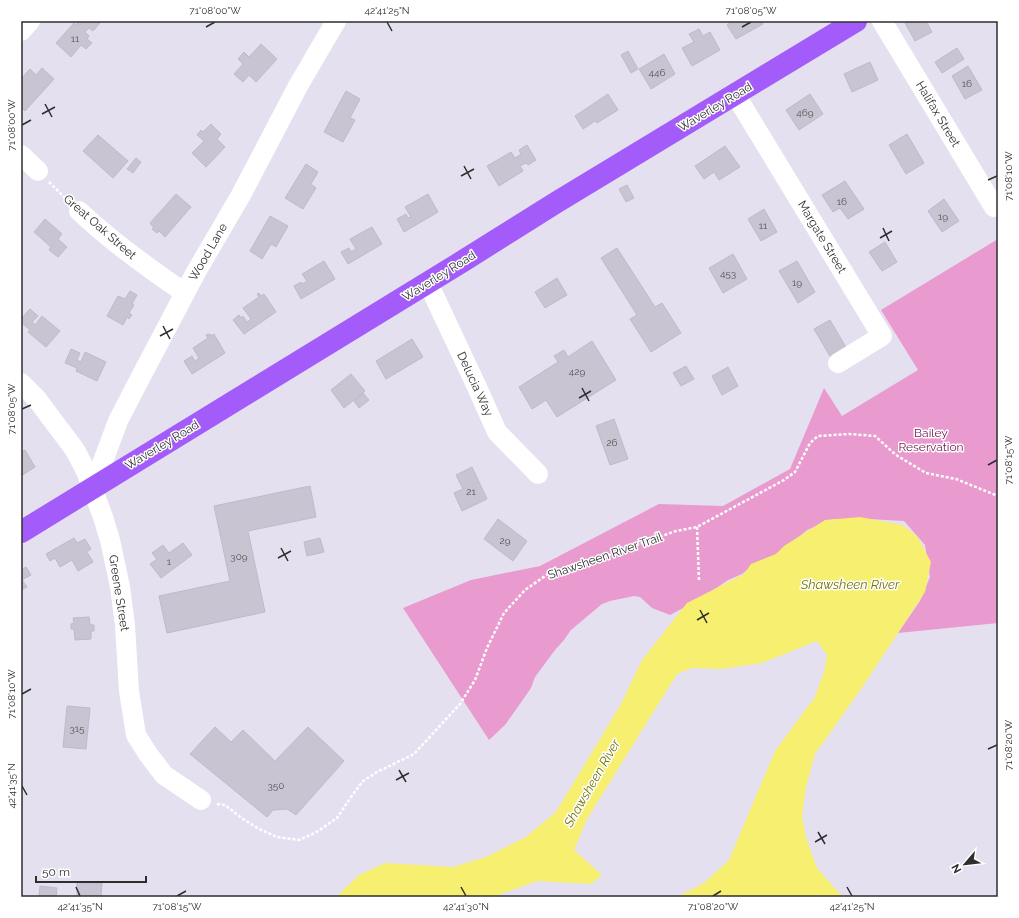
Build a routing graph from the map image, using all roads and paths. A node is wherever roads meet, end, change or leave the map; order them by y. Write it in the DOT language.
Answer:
graph roads {
  1 [pos="30,21"];
  2 [pos="336,21"];
  3 [pos="856,21"];
  4 [pos="882,21"];
  5 [pos="21,31"];
  6 [pos="735,94"];
  7 [pos="21,155"];
  8 [pos="38,171"];
  9 [pos="994,207"];
  10 [pos="79,211"];
  11 [pos="428,283"];
  12 [pos="185,293"];
  13 [pos="838,363"];
  14 [pos="21,383"];
  15 [pos="538,474"];
  16 [pos="93,488"];
  17 [pos="998,496"];
  18 [pos="697,527"];
  19 [pos="21,532"];
  20 [pos="699,580"];
  21 [pos="201,800"];
  1 -- 5 [label="street"];
  2 -- 12 [label="street, Wood Lane"];
  3 -- 6 [label="main road, Waverley Road"];
  4 -- 9 [label="street, Halifax Street"];
  6 -- 11 [label="main road, Waverley Road"];
  6 -- 13 [label="street, Margate Street"];
  7 -- 8 [label="street"];
  8 -- 10 [label="path, Great Oak Street"];
  10 -- 12 [label="street, Great Oak Street"];
  11 -- 15 [label="street, Delucia Way"];
  11 -- 16 [label="main road, Waverley Road"];
  12 -- 16 [label="street, Wood Lane"];
  14 -- 16 [label="street, Greene Street"];
  16 -- 19 [label="main road, Waverley Road"];
  16 -- 21 [label="street, Greene Street"];
  17 -- 18 [label="path, Shawsheen River Trail"];
  18 -- 20 [label="path"];
  18 -- 21 [label="path, Shawsheen River Trail"];
}
